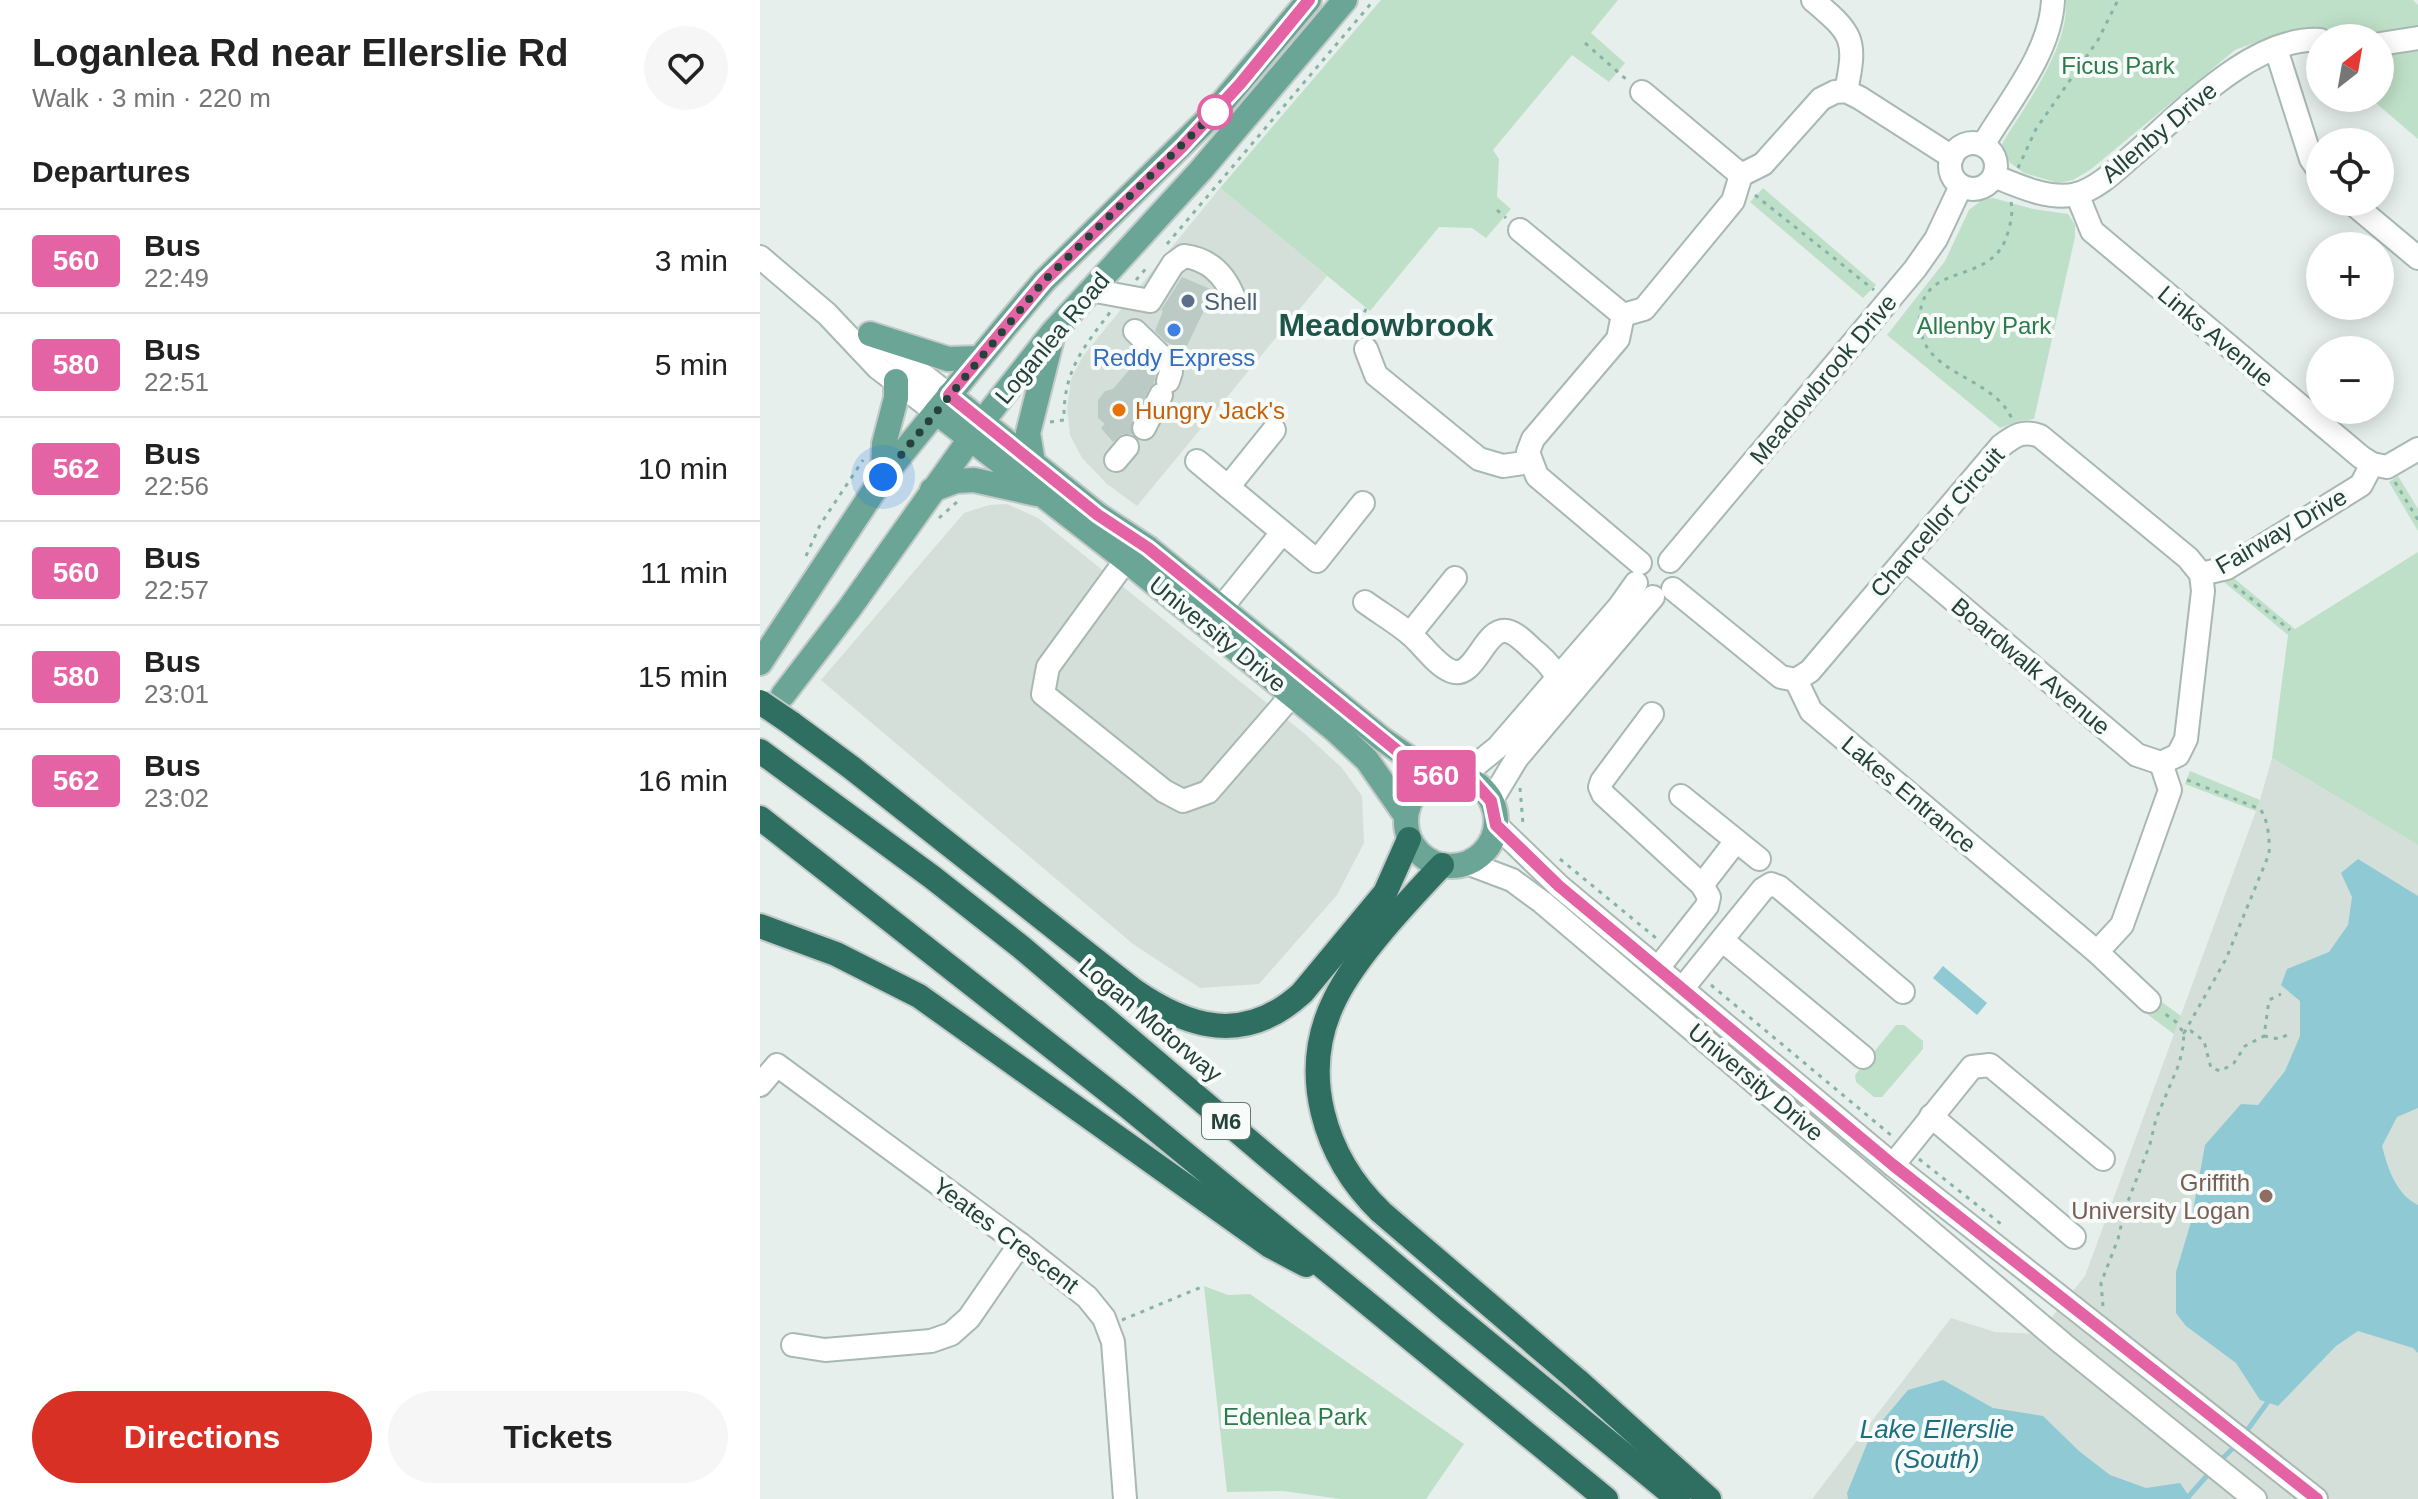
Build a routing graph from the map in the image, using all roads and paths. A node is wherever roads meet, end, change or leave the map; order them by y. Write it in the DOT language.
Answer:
graph roads {
  1 [pos="1309,0"];
  2 [pos="1345,0"];
  3 [pos="1374,0"];
  4 [pos="1813,0"];
  5 [pos="2053,0"];
  6 [pos="2118,0"];
  7 [pos="2418,38"];
  8 [pos="2394,42"];
  9 [pos="1585,43"];
  10 [pos="2306,43"];
  11 [pos="2276,49"];
  12 [pos="1846,91"];
  13 [pos="1642,92"];
  14 [pos="2306,143"];
  15 [pos="1983,145"];
  16 [pos="1952,157"];
  17 [pos="1741,175"];
  18 [pos="2005,175"];
  19 [pos="1961,186"];
  20 [pos="2011,194"];
  21 [pos="2077,194"];
  22 [pos="2368,216"];
  23 [pos="1520,230"];
  24 [pos="1161,251"];
  25 [pos="760,257"];
  26 [pos="2418,258"];
  27 [pos="1151,262"];
  28 [pos="1090,290"];
  29 [pos="1871,295"];
  30 [pos="1122,296"];
  31 [pos="1234,298"];
  32 [pos="1912,299"];
  33 [pos="1924,302"];
  34 [pos="1368,305"];
  35 [pos="827,314"];
  36 [pos="1623,315"];
  37 [pos="1135,331"];
  38 [pos="1053,332"];
  39 [pos="870,334"];
  40 [pos="1366,349"];
  41 [pos="980,358"];
  42 [pos="896,381"];
  43 [pos="942,404"];
  44 [pos="1030,419"];
  45 [pos="976,430"];
  46 [pos="1274,430"];
  47 [pos="2014,435"];
  48 [pos="1132,442"];
  49 [pos="2418,449"];
  50 [pos="866,455"];
  51 [pos="1197,461"];
  52 [pos="1530,462"];
  53 [pos="1033,463"];
  54 [pos="2380,466"];
  55 [pos="883,477"];
  56 [pos="1228,487"];
  57 [pos="932,490"];
  58 [pos="1039,494"];
  59 [pos="1363,503"];
  60 [pos="2418,520"];
  61 [pos="1282,533"];
  62 [pos="1905,559"];
  63 [pos="804,560"];
  64 [pos="1126,560"];
  65 [pos="2208,573"];
  66 [pos="1455,578"];
  67 [pos="1651,583"];
  68 [pos="1365,602"];
  69 [pos="1222,607"];
  70 [pos="2290,630"];
  71 [pos="1410,634"];
  72 [pos="760,663"];
  73 [pos="1559,677"];
  74 [pos="1796,680"];
  75 [pos="1292,695"];
  76 [pos="771,698"];
  77 [pos="1565,699"];
  78 [pos="1652,714"];
  79 [pos="762,752"];
  80 [pos="2161,763"];
  81 [pos="1449,777"];
  82 [pos="1520,778"];
  83 [pos="1681,796"];
  84 [pos="1493,813"];
  85 [pos="760,818"];
  86 [pos="1408,828"];
  87 [pos="1529,833"];
  88 [pos="1736,841"];
  89 [pos="1553,853"];
  90 [pos="1759,859"];
  91 [pos="1467,863"];
  92 [pos="1442,865"];
  93 [pos="1702,885"];
  94 [pos="760,926"];
  95 [pos="1722,940"];
  96 [pos="2097,952"];
  97 [pos="1665,960"];
  98 [pos="1689,980"];
  99 [pos="1903,992"];
  100 [pos="2281,994"];
  101 [pos="2149,1001"];
  102 [pos="2184,1033"];
  103 [pos="2291,1033"];
  104 [pos="2264,1036"];
  105 [pos="1863,1057"];
  106 [pos="760,1085"];
  107 [pos="1931,1116"];
  108 [pos="1899,1156"];
  109 [pos="2103,1159"];
  110 [pos="1958,1215"];
  111 [pos="2003,1227"];
  112 [pos="2074,1237"];
  113 [pos="1020,1244"];
  114 [pos="1204,1286"];
  115 [pos="1348,1287"];
  116 [pos="2095,1305"];
  117 [pos="2035,1318"];
  118 [pos="1119,1321"];
  119 [pos="793,1345"];
  120 [pos="2250,1495"];
  121 [pos="1125,1499"];
  122 [pos="1606,1499"];
  123 [pos="1678,1499"];
  124 [pos="1709,1499"];
  125 [pos="2316,1499"];
  1 -- 41 [label="main road, Loganlea Road"];
  2 -- 28 [label="main road, Loganlea Road"];
  3 -- 24 [label="path"];
  4 -- 12 [label="street"];
  5 -- 15 [label="street"];
  6 -- 18 [label="path"];
  7 -- 8 [label="street"];
  9 -- 13 [label="path"];
  10 -- 11 [label="street, Allenby Drive"];
  11 -- 14 [label="street"];
  11 -- 21 [label="street, Allenby Drive"];
  12 -- 16 [label="street"];
  12 -- 17 [label="street"];
  13 -- 17 [label="street"];
  15 -- 16 [label="street"];
  15 -- 18 [label="street"];
  16 -- 19 [label="street"];
  17 -- 29 [label="path"];
  17 -- 36 [label="street"];
  18 -- 19 [label="street"];
  18 -- 21 [label="street, Allenby Drive"];
  19 -- 67 [label="street, Meadowbrook Drive"];
  20 -- 33 [label="path"];
  21 -- 54 [label="street, Links Avenue"];
  22 -- 26 [label="street"];
  23 -- 36 [label="street"];
  25 -- 35 [label="street"];
  27 -- 30 [label="path"];
  28 -- 30 [label="street"];
  28 -- 38 [label="main road, Loganlea Road"];
  30 -- 31 [label="street"];
  30 -- 44 [label="path"];
  32 -- 33 [label="path"];
  33 -- 47 [label="path"];
  34 -- 40 [label="path"];
  35 -- 39 [label="street"];
  35 -- 42 [label="street"];
  36 -- 52 [label="street"];
  37 -- 48 [label="street"];
  38 -- 44 [label="main road"];
  38 -- 45 [label="main road, Loganlea Road"];
  39 -- 41 [label="main road"];
  39 -- 43 [label="street"];
  40 -- 52 [label="street"];
  41 -- 43 [label="main road, Loganlea Road"];
  42 -- 43 [label="street"];
  42 -- 55 [label="main road"];
  43 -- 45 [label="main road, University Drive"];
  43 -- 55 [label="main road, Loganlea Road"];
  44 -- 53 [label="main road"];
  45 -- 53 [label="main road, University Drive"];
  45 -- 57 [label="main road, Loganlea Road"];
  45 -- 58 [label="main road, University Drive"];
  46 -- 56 [label="street"];
  47 -- 62 [label="street, Chancellor Circuit"];
  47 -- 65 [label="street, Chancellor Circuit"];
  49 -- 54 [label="street, Fairway Drive"];
  50 -- 63 [label="path"];
  51 -- 56 [label="street"];
  52 -- 67 [label="street"];
  53 -- 69 [label="main road, University Drive"];
  54 -- 60 [label="path"];
  54 -- 65 [label="street, Fairway Drive"];
  55 -- 72 [label="main road, Loganlea Road"];
  56 -- 61 [label="street"];
  57 -- 58 [label="main road"];
  57 -- 76 [label="main road, Loganlea Road"];
  58 -- 64 [label="main road, University Drive"];
  59 -- 61 [label="street"];
  61 -- 69 [label="street"];
  62 -- 74 [label="street, Chancellor Circuit"];
  62 -- 80 [label="street, Boardwalk Avenue"];
  64 -- 75 [label="main road, University Drive"];
  64 -- 75 [label="street"];
  65 -- 70 [label="path"];
  65 -- 80 [label="street, Fairway Drive"];
  66 -- 71 [label="street"];
  67 -- 73 [label="street"];
  67 -- 74 [label="street"];
  67 -- 77 [label="street"];
  68 -- 71 [label="street"];
  69 -- 81 [label="main road, University Drive"];
  71 -- 73 [label="street"];
  73 -- 77 [label="street"];
  73 -- 81 [label="street"];
  74 -- 96 [label="street, Lakes Entrance"];
  75 -- 86 [label="main road, University Drive"];
  76 -- 86 [label="highway, bridge"];
  77 -- 84 [label="street"];
  78 -- 93 [label="street"];
  79 -- 123 [label="highway, Logan Motorway / M6"];
  80 -- 96 [label="street"];
  80 -- 102 [label="path"];
  81 -- 84 [label="main road"];
  81 -- 86 [label="main road"];
  82 -- 87 [label="path"];
  83 -- 88 [label="street"];
  84 -- 91 [label="main road"];
  84 -- 97 [label="street, University Drive"];
  85 -- 115 [label="highway, M6"];
  86 -- 92 [label="main road"];
  88 -- 90 [label="street"];
  88 -- 93 [label="street"];
  89 -- 97 [label="path"];
  91 -- 92 [label="main road"];
  91 -- 117 [label="street, University Drive"];
  92 -- 124 [label="highway"];
  93 -- 97 [label="street"];
  94 -- 115 [label="highway"];
  95 -- 98 [label="street"];
  95 -- 99 [label="street"];
  95 -- 105 [label="street"];
  96 -- 101 [label="street, Lakes Entrance"];
  97 -- 98 [label="street, University Drive"];
  98 -- 108 [label="street, University Drive"];
  98 -- 108 [label="path"];
  100 -- 104 [label="path"];
  101 -- 102 [label="path"];
  102 -- 104 [label="path"];
  102 -- 116 [label="path"];
  103 -- 104 [label="path"];
  106 -- 113 [label="street, Yeates Crescent"];
  107 -- 108 [label="street"];
  107 -- 109 [label="street"];
  107 -- 112 [label="street"];
  108 -- 110 [label="street, University Drive"];
  108 -- 111 [label="path"];
  110 -- 117 [label="street, University Drive"];
  110 -- 125 [label="street, University Drive"];
  113 -- 119 [label="street"];
  113 -- 121 [label="street, Yeates Crescent"];
  114 -- 118 [label="path"];
  115 -- 122 [label="highway, M6"];
  117 -- 120 [label="street, University Drive"];
}
